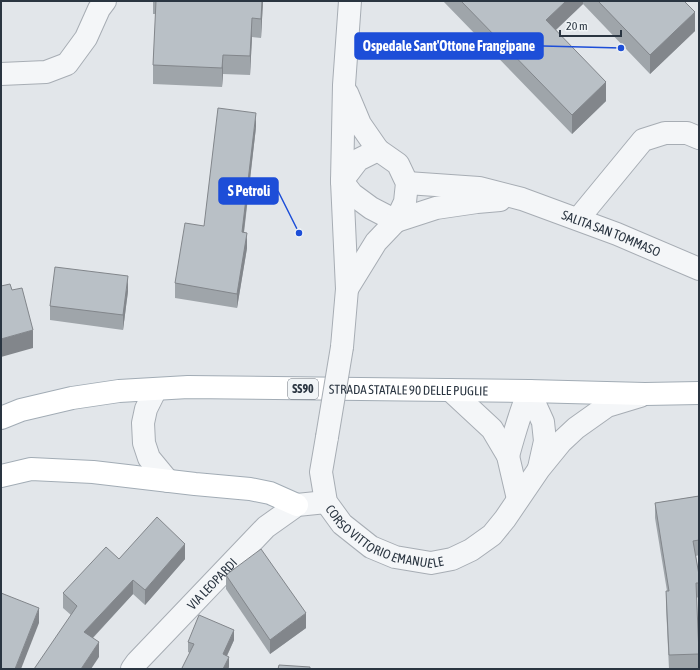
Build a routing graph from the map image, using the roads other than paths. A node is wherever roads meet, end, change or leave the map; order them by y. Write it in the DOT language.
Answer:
graph roads {
  1 [pos="105,1"];
  2 [pos="350,2"];
  3 [pos="1,74"];
  4 [pos="344,85"];
  5 [pos="699,138"];
  6 [pos="378,150"];
  7 [pos="342,181"];
  8 [pos="407,183"];
  9 [pos="522,199"];
  10 [pos="578,219"];
  11 [pos="396,221"];
  12 [pos="699,269"];
  13 [pos="347,289"];
  14 [pos="156,389"];
  15 [pos="450,390"];
  16 [pos="529,391"];
  17 [pos="699,393"];
  18 [pos="645,394"];
  19 [pos="1,418"];
  20 [pos="508,456"];
  21 [pos="539,469"];
  22 [pos="1,476"];
  23 [pos="168,481"];
  24 [pos="518,498"];
  25 [pos="326,502"];
  26 [pos="297,505"];
  27 [pos="132,669"];
  1 -- 3 [label="street"];
  2 -- 4 [label="street, CORSO VITTORIO EMANUELE"];
  4 -- 6 [label="street, CORSO VITTORIO EMANUELE"];
  4 -- 7 [label="street, CORSO VITTORIO EMANUELE"];
  5 -- 10 [label="street"];
  6 -- 7 [label="street"];
  6 -- 8 [label="street, CORSO VITTORIO EMANUELE"];
  7 -- 11 [label="street"];
  7 -- 13 [label="street, CORSO VITTORIO EMANUELE"];
  8 -- 9 [label="street, SALITA SAN TOMMASO"];
  8 -- 11 [label="street, CORSO VITTORIO EMANUELE"];
  9 -- 10 [label="street, SALITA SAN TOMMASO"];
  9 -- 11 [label="street, SALITA SAN TOMMASO"];
  10 -- 12 [label="street, SALITA SAN TOMMASO"];
  11 -- 13 [label="street, CORSO VITTORIO EMANUELE"];
  13 -- 25 [label="street, CORSO VITTORIO EMANUELE, bridge"];
  14 -- 15 [label="main road, STRADA STATALE 90 DELLE PUGLIE / SS90"];
  14 -- 19 [label="main road, STRADA STATALE 90 DELLE PUGLIE / SS90"];
  14 -- 23 [label="street"];
  15 -- 16 [label="main road, STRADA STATALE 90 DELLE PUGLIE / SS90"];
  15 -- 20 [label="street"];
  16 -- 18 [label="main road, STRADA STATALE 90 DELLE PUGLIE / SS90"];
  16 -- 20 [label="street"];
  16 -- 21 [label="street, CORSO VITTORIO EMANUELE"];
  17 -- 18 [label="main road, STRADA STATALE 90 DELLE PUGLIE / SS90"];
  18 -- 21 [label="street, CORSO VITTORIO EMANUELE"];
  20 -- 24 [label="street"];
  21 -- 24 [label="street, CORSO VITTORIO EMANUELE"];
  22 -- 23 [label="main road"];
  23 -- 26 [label="main road"];
  24 -- 25 [label="street, CORSO VITTORIO EMANUELE"];
  25 -- 26 [label="street"];
  26 -- 27 [label="street, VIA LEOPARDI"];
}
